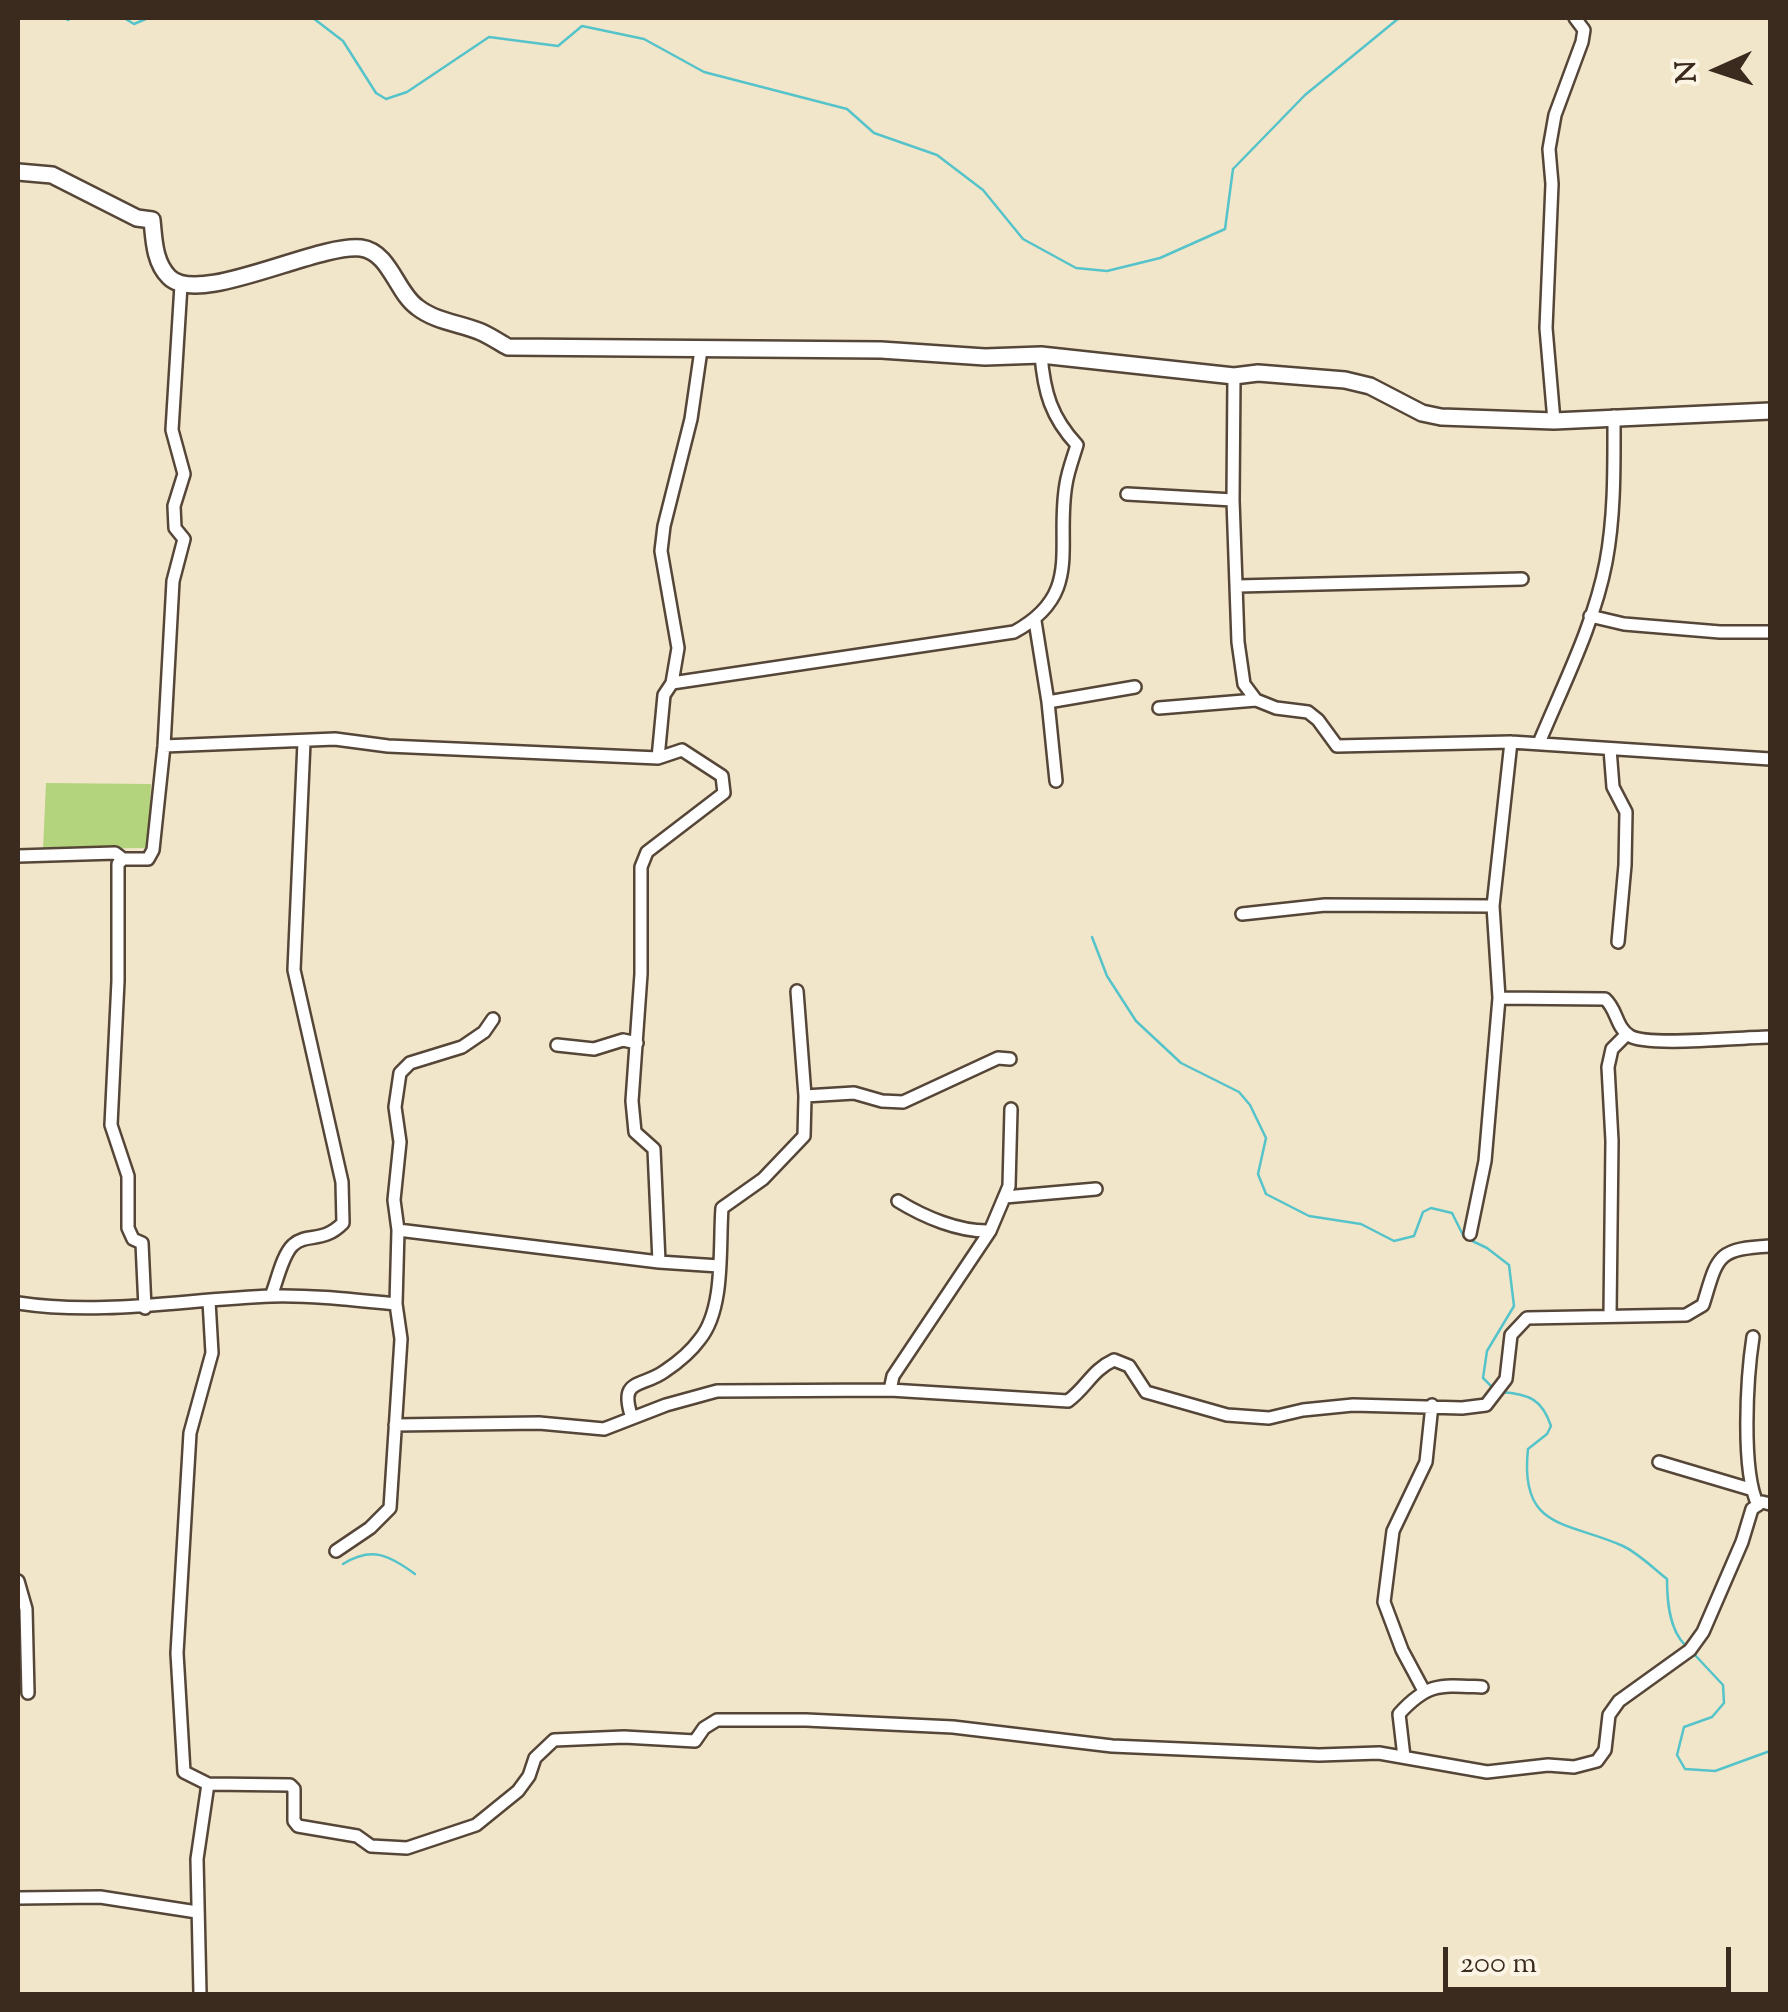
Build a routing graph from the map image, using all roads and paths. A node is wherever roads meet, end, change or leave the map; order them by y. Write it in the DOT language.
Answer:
graph roads {
  1 [pos="1575,18"];
  2 [pos="18,172"];
  3 [pos="181,285"];
  4 [pos="701,350"];
  5 [pos="1041,355"];
  6 [pos="1234,376"];
  7 [pos="1770,411"];
  8 [pos="1614,416"];
  9 [pos="1554,421"];
  10 [pos="1127,494"];
  11 [pos="1233,500"];
  12 [pos="1522,579"];
  13 [pos="1238,586"];
  14 [pos="1590,616"];
  15 [pos="1035,620"];
  16 [pos="1770,632"];
  17 [pos="672,683"];
  18 [pos="1135,687"];
  19 [pos="1256,700"];
  20 [pos="1048,702"];
  21 [pos="1159,708"];
  22 [pos="304,742"];
  23 [pos="1512,742"];
  24 [pos="1539,744"];
  25 [pos="164,746"];
  26 [pos="1610,749"];
  27 [pos="658,758"];
  28 [pos="1770,759"];
  29 [pos="1056,781"];
  30 [pos="18,856"];
  31 [pos="123,859"];
  32 [pos="1493,906"];
  33 [pos="1242,914"];
  34 [pos="1618,942"];
  35 [pos="796,991"];
  36 [pos="1499,998"];
  37 [pos="493,1020"];
  38 [pos="1627,1034"];
  39 [pos="1770,1038"];
  40 [pos="637,1043"];
  41 [pos="556,1045"];
  42 [pos="1010,1059"];
  43 [pos="805,1096"];
  44 [pos="1011,1109"];
  45 [pos="1096,1189"];
  46 [pos="1005,1197"];
  47 [pos="898,1202"];
  48 [pos="398,1230"];
  49 [pos="990,1231"];
  50 [pos="1470,1234"];
  51 [pos="1770,1246"];
  52 [pos="659,1262"];
  53 [pos="719,1266"];
  54 [pos="271,1296"];
  55 [pos="209,1301"];
  56 [pos="18,1303"];
  57 [pos="396,1304"];
  58 [pos="145,1308"];
  59 [pos="1610,1315"];
  60 [pos="1753,1338"];
  61 [pos="890,1390"];
  62 [pos="1432,1405"];
  63 [pos="632,1418"];
  64 [pos="394,1424"];
  65 [pos="1659,1462"];
  66 [pos="1750,1488"];
  67 [pos="1764,1504"];
  68 [pos="336,1551"];
  69 [pos="18,1581"];
  70 [pos="1482,1688"];
  71 [pos="1424,1691"];
  72 [pos="28,1693"];
  73 [pos="1404,1757"];
  74 [pos="208,1784"];
  75 [pos="18,1898"];
  76 [pos="197,1912"];
  77 [pos="200,1994"];
  1 -- 9 [label="street"];
  2 -- 3 [label="street"];
  3 -- 4 [label="street"];
  3 -- 25 [label="street"];
  4 -- 5 [label="street"];
  4 -- 17 [label="street"];
  5 -- 6 [label="street"];
  5 -- 15 [label="street"];
  6 -- 9 [label="street"];
  6 -- 11 [label="street"];
  7 -- 8 [label="street"];
  8 -- 9 [label="street"];
  8 -- 14 [label="street"];
  10 -- 11 [label="street"];
  11 -- 13 [label="street"];
  12 -- 13 [label="street"];
  13 -- 19 [label="street"];
  14 -- 16 [label="street"];
  14 -- 24 [label="street"];
  15 -- 17 [label="street"];
  15 -- 20 [label="street"];
  17 -- 27 [label="street"];
  18 -- 20 [label="street"];
  19 -- 21 [label="street"];
  19 -- 23 [label="street"];
  20 -- 29 [label="street"];
  22 -- 25 [label="street"];
  22 -- 27 [label="street"];
  22 -- 54 [label="street"];
  23 -- 24 [label="street"];
  23 -- 32 [label="street"];
  24 -- 26 [label="street"];
  25 -- 31 [label="street"];
  26 -- 28 [label="street"];
  26 -- 34 [label="street"];
  27 -- 40 [label="street"];
  30 -- 31 [label="street"];
  31 -- 58 [label="street"];
  32 -- 33 [label="street"];
  32 -- 36 [label="street"];
  35 -- 43 [label="street"];
  36 -- 38 [label="street"];
  36 -- 50 [label="street"];
  37 -- 48 [label="street"];
  38 -- 39 [label="street"];
  38 -- 59 [label="street"];
  40 -- 41 [label="street"];
  40 -- 52 [label="street"];
  42 -- 43 [label="street"];
  43 -- 53 [label="street"];
  44 -- 46 [label="street"];
  45 -- 46 [label="street"];
  46 -- 49 [label="street"];
  47 -- 49 [label="street"];
  48 -- 52 [label="street"];
  48 -- 57 [label="street"];
  49 -- 61 [label="street"];
  51 -- 59 [label="street"];
  52 -- 53 [label="street"];
  53 -- 63 [label="street"];
  54 -- 55 [label="street"];
  54 -- 57 [label="street"];
  55 -- 58 [label="street"];
  55 -- 74 [label="street"];
  56 -- 58 [label="street"];
  57 -- 64 [label="street"];
  59 -- 62 [label="street"];
  60 -- 66 [label="street"];
  61 -- 62 [label="street"];
  61 -- 63 [label="street"];
  62 -- 71 [label="street"];
  63 -- 64 [label="street"];
  64 -- 68 [label="street"];
  65 -- 66 [label="street"];
  66 -- 67 [label="street"];
  67 -- 73 [label="street"];
  69 -- 72 [label="street"];
  70 -- 71 [label="street"];
  71 -- 73 [label="street"];
  73 -- 74 [label="street"];
  74 -- 76 [label="street"];
  75 -- 76 [label="street"];
  76 -- 77 [label="street"];
}
